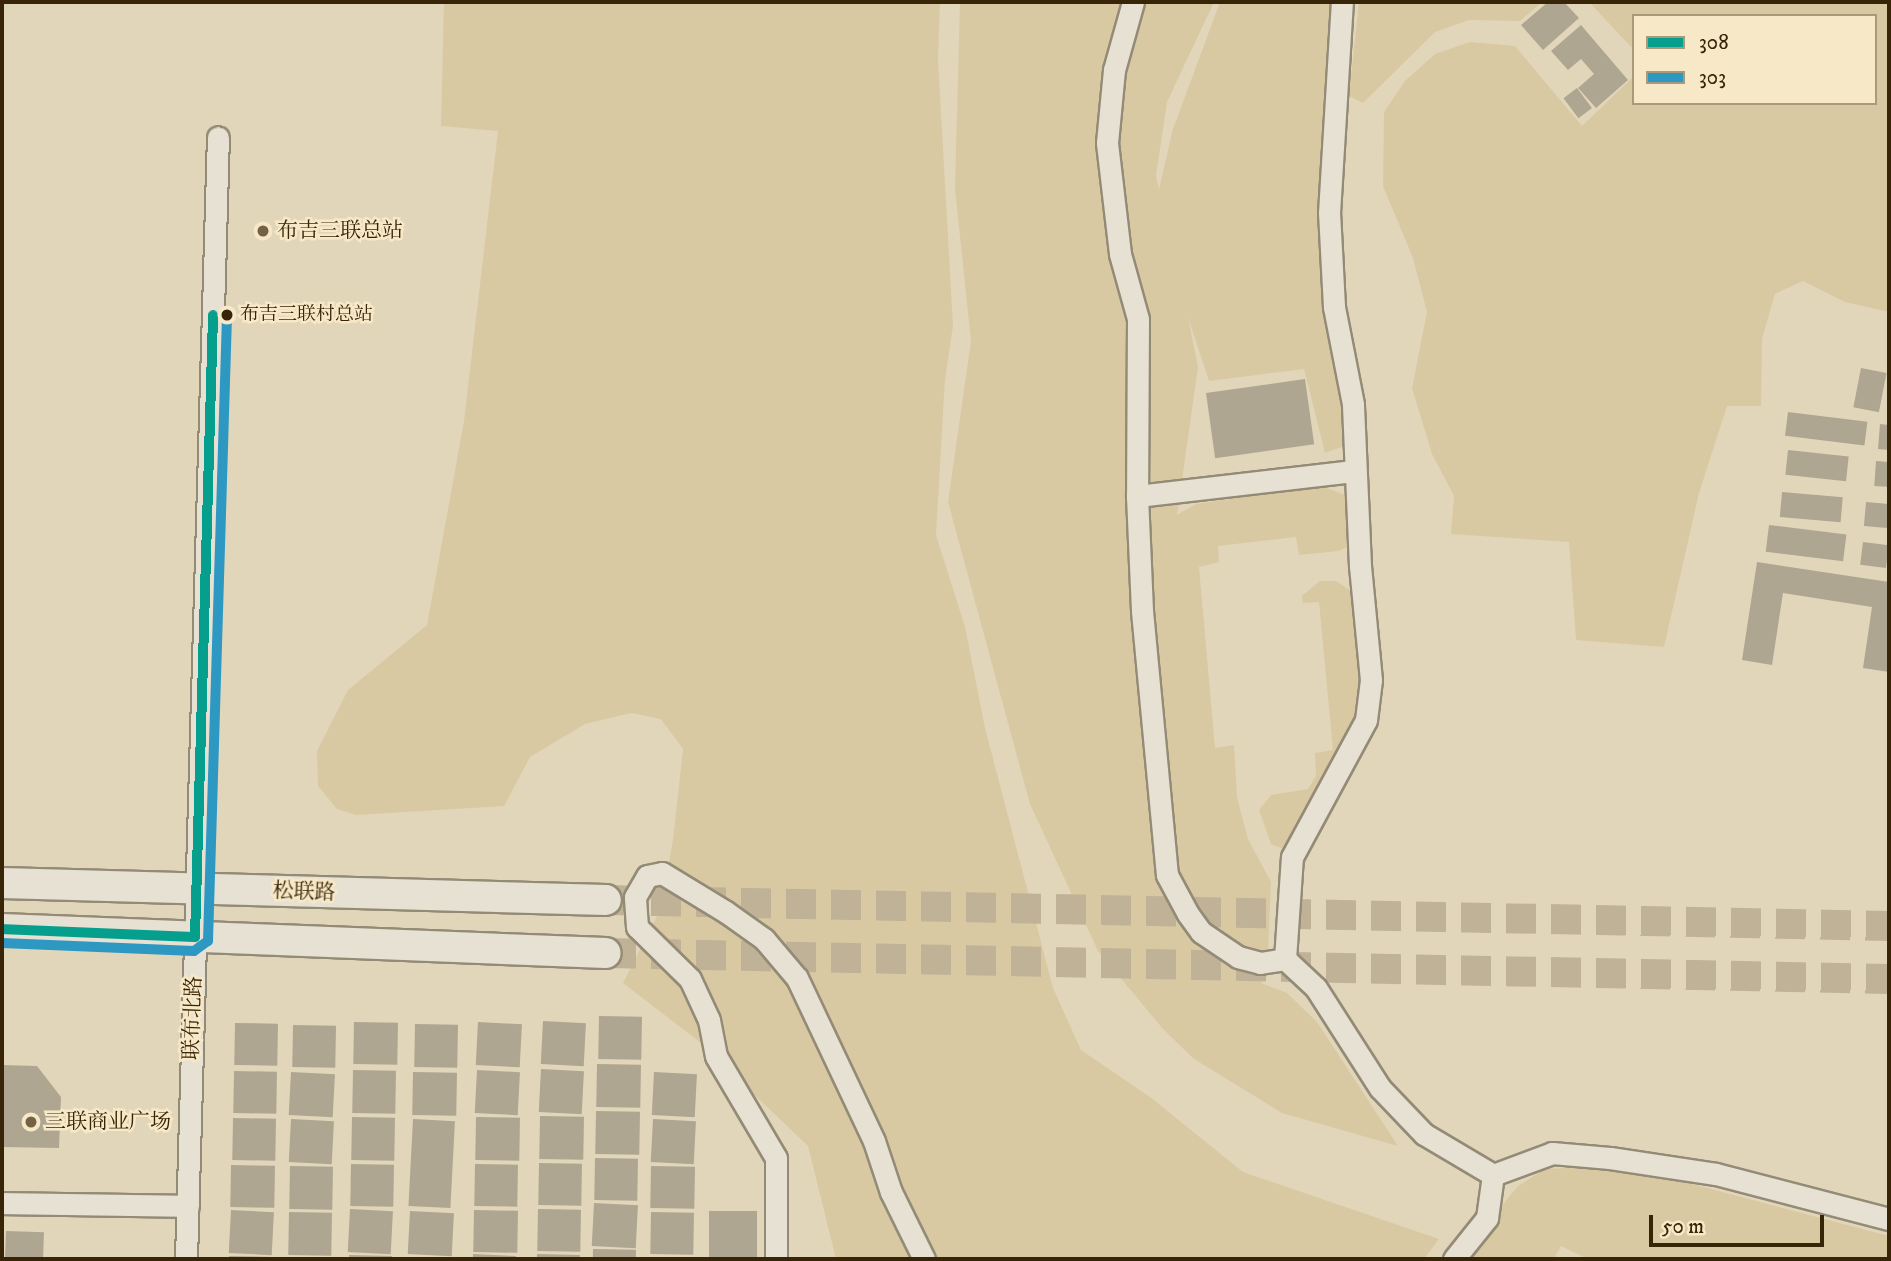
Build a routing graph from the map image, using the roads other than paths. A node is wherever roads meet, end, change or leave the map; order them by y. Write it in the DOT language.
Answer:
graph roads {
  1 [pos="1133,2"];
  2 [pos="1342,2"];
  3 [pos="218,137"];
  4 [pos="1354,471"];
  5 [pos="1137,496"];
  6 [pos="2,883"];
  7 [pos="197,888"];
  8 [pos="606,900"];
  9 [pos="2,929"];
  10 [pos="195,937"];
  11 [pos="606,953"];
  12 [pos="1284,960"];
  13 [pos="1493,1175"];
  14 [pos="2,1203"];
  15 [pos="188,1206"];
  16 [pos="1889,1219"];
  17 [pos="186,1259"];
  18 [pos="776,1259"];
  19 [pos="924,1259"];
  20 [pos="1454,1259"];
  1 -- 5 [label="street"];
  2 -- 4 [label="street"];
  3 -- 7 [label="street, 联布北路"];
  4 -- 5 [label="street"];
  4 -- 12 [label="street"];
  5 -- 12 [label="street"];
  6 -- 7 [label="street, 松联路"];
  7 -- 8 [label="street, 松联路"];
  7 -- 10 [label="street, 联布北路"];
  9 -- 10 [label="street"];
  10 -- 11 [label="street"];
  10 -- 15 [label="street, 联布北路"];
  12 -- 13 [label="street"];
  13 -- 16 [label="street"];
  13 -- 20 [label="street"];
  14 -- 15 [label="street"];
  15 -- 17 [label="street, 联布北路"];
  18 -- 19 [label="street"];
}
